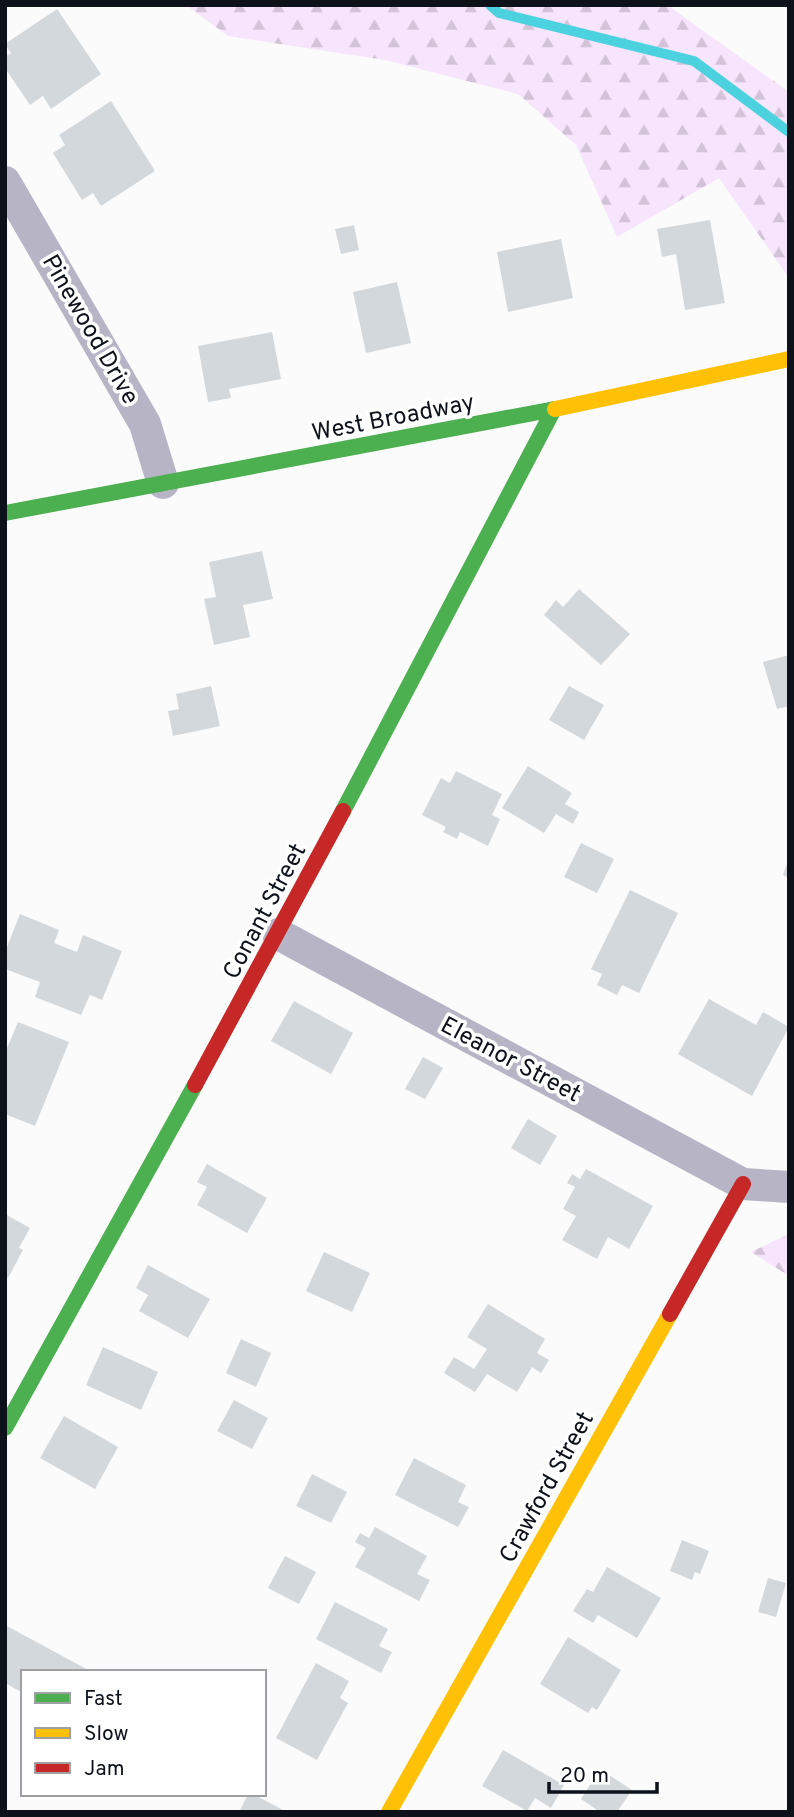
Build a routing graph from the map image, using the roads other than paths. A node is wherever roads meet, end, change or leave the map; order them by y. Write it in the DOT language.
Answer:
graph roads {
  1 [pos="5,182"];
  2 [pos="789,359"];
  3 [pos="554,410"];
  4 [pos="163,483"];
  5 [pos="5,513"];
  6 [pos="278,934"];
  7 [pos="743,1184"];
  8 [pos="789,1187"];
  9 [pos="5,1428"];
  10 [pos="389,1812"];
  1 -- 4 [label="street, Pinewood Drive"];
  2 -- 3 [label="street, West Broadway"];
  3 -- 4 [label="street, West Broadway"];
  3 -- 6 [label="street, Conant Street"];
  4 -- 5 [label="street, West Broadway"];
  6 -- 7 [label="street, Eleanor Street"];
  6 -- 9 [label="street, Conant Street"];
  7 -- 8 [label="street"];
  7 -- 10 [label="street, Crawford Street"];
}
